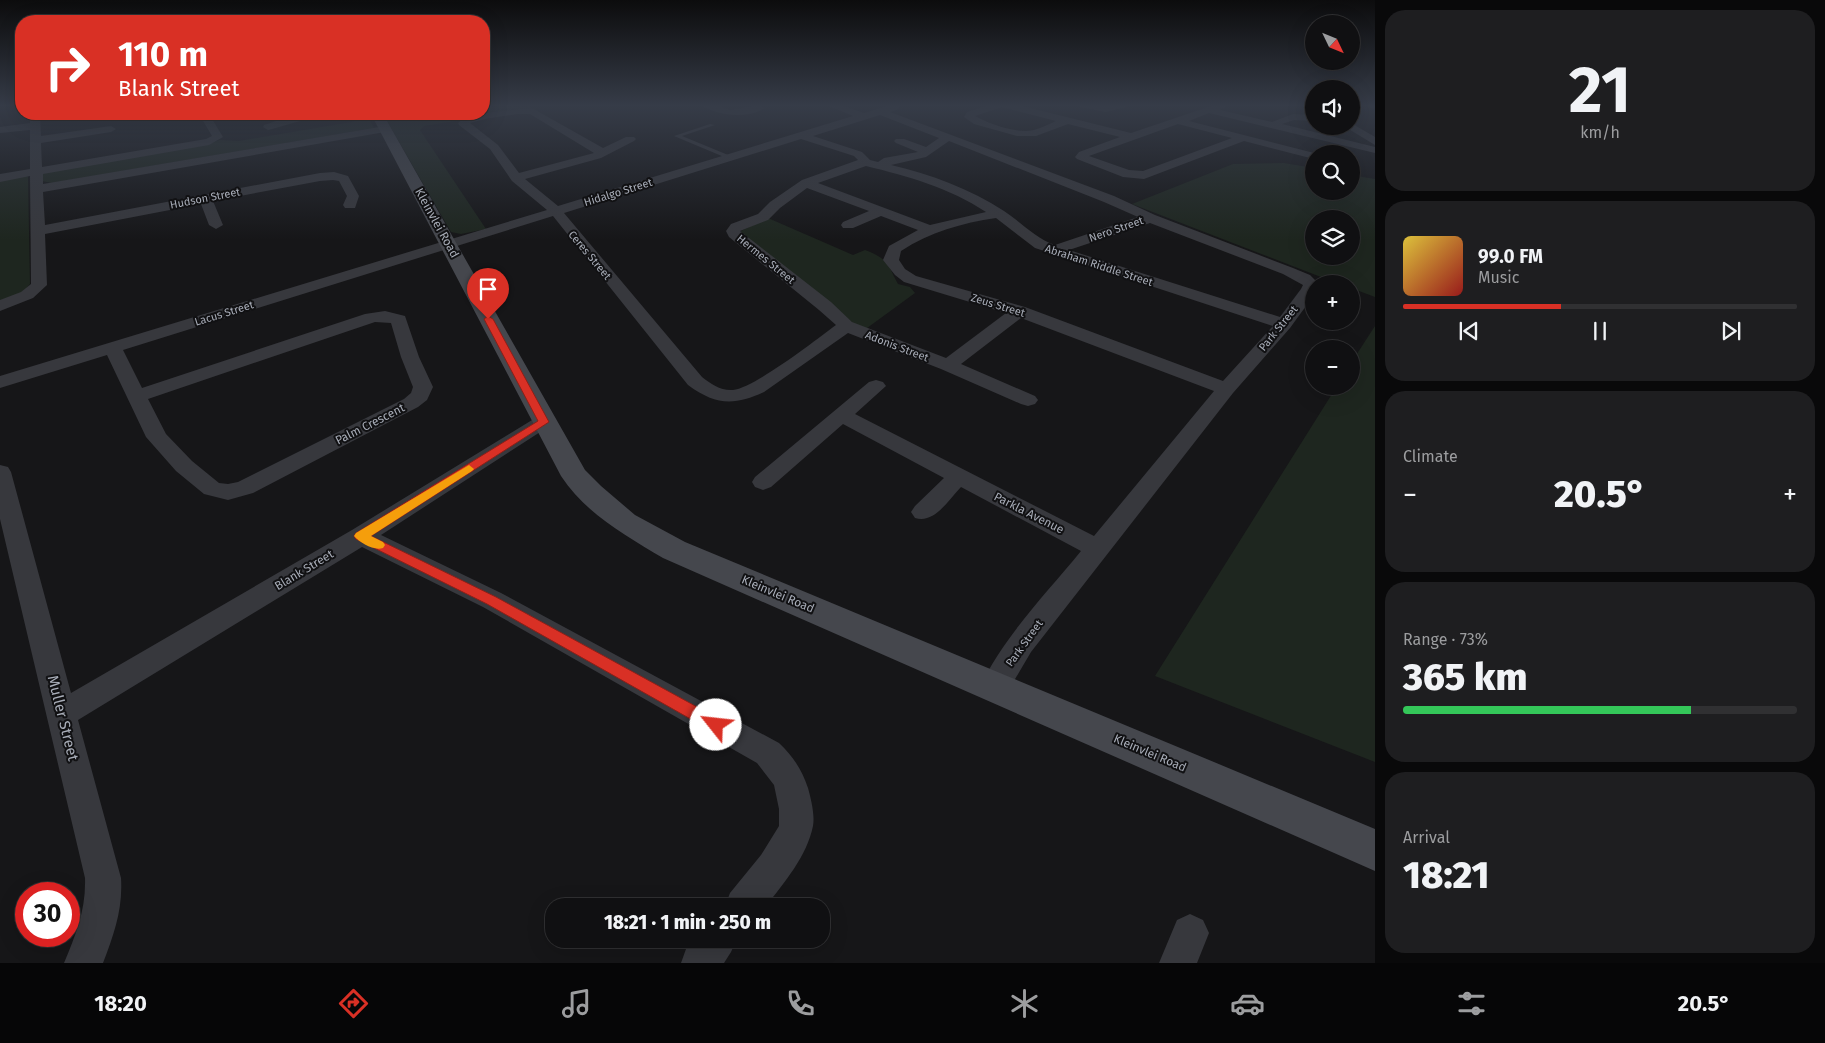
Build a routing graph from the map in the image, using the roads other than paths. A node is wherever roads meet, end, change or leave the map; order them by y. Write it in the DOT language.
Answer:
graph roads {
  1 [pos="36,150"];
  2 [pos="163,150"];
  3 [pos="237,150"];
  4 [pos="396,150"];
  5 [pos="496,150"];
  6 [pos="596,150"];
  7 [pos="610,150"];
  8 [pos="711,150"];
  9 [pos="757,150"];
  10 [pos="835,150"];
  11 [pos="923,150"];
  12 [pos="982,150"];
  13 [pos="1095,150"];
  14 [pos="1211,150"];
  15 [pos="1290,150"];
  16 [pos="1375,151"];
  17 [pos="928,152"];
  18 [pos="603,154"];
  19 [pos="1305,154"];
  20 [pos="731,158"];
  21 [pos="1360,158"];
  22 [pos="870,163"];
  23 [pos="36,172"];
  24 [pos="0,178"];
  25 [pos="516,178"];
  26 [pos="806,183"];
  27 [pos="36,189"];
  28 [pos="205,198"];
  29 [pos="350,205"];
  30 [pos="881,211"];
  31 [pos="554,212"];
  32 [pos="999,214"];
  33 [pos="1150,218"];
  34 [pos="848,225"];
  35 [pos="216,226"];
  36 [pos="930,230"];
  37 [pos="38,231"];
  38 [pos="448,244"];
  39 [pos="1054,250"];
  40 [pos="0,306"];
  41 [pos="1019,311"];
  42 [pos="1284,324"];
  43 [pos="846,326"];
  44 [pos="112,347"];
  45 [pos="948,365"];
  46 [pos="0,382"];
  47 [pos="876,386"];
  48 [pos="1226,389"];
  49 [pos="136,397"];
  50 [pos="1028,400"];
  51 [pos="841,415"];
  52 [pos="544,422"];
  53 [pos="959,476"];
  54 [pos="763,482"];
  55 [pos="2,488"];
  56 [pos="923,512"];
  57 [pos="361,536"];
  58 [pos="1098,549"];
  59 [pos="995,686"];
  60 [pos="61,714"];
  61 [pos="1375,850"];
  62 [pos="748,898"];
  63 [pos="711,948"];
  64 [pos="83,963"];
  65 [pos="700,963"];
  1 -- 23 [label="street"];
  2 -- 23 [label="street"];
  3 -- 27 [label="street"];
  4 -- 38 [label="street, Kleinvlei Road"];
  5 -- 25 [label="street, Ceres Street"];
  6 -- 18 [label="street, Ceres Street"];
  7 -- 18 [label="street"];
  8 -- 20 [label="lane"];
  9 -- 20 [label="street, Hidalgo Street"];
  10 -- 22 [label="street, Abraham Riddle Street"];
  11 -- 17 [label="street"];
  12 -- 33 [label="street, Park Street"];
  13 -- 14 [label="street"];
  15 -- 19 [label="street"];
  16 -- 21 [label="street"];
  17 -- 22 [label="street, Hermes Street"];
  18 -- 25 [label="street"];
  20 -- 31 [label="street, Hidalgo Street"];
  22 -- 26 [label="street, Hermes Street"];
  22 -- 32 [label="street, Abraham Riddle Street"];
  23 -- 24 [label="street"];
  23 -- 27 [label="street"];
  25 -- 31 [label="street, Ceres Street"];
  26 -- 30 [label="street"];
  26 -- 43 [label="street, Hermes Street"];
  27 -- 37 [label="street"];
  28 -- 29 [label="street, Hudson Street"];
  28 -- 35 [label="street"];
  28 -- 37 [label="street, Hudson Street"];
  30 -- 34 [label="street"];
  30 -- 36 [label="street"];
  31 -- 38 [label="street, Hidalgo Street"];
  31 -- 43 [label="street, Ceres Street"];
  32 -- 36 [label="street, Zeus Street"];
  32 -- 39 [label="street, Abraham Riddle Street"];
  33 -- 39 [label="street, Nero Street"];
  33 -- 42 [label="street, Park Street"];
  36 -- 41 [label="street, Zeus Street"];
  37 -- 40 [label="street"];
  38 -- 44 [label="street, Lacus Street"];
  38 -- 52 [label="street, Kleinvlei Road"];
  39 -- 42 [label="street, Abraham Riddle Street"];
  41 -- 45 [label="street"];
  41 -- 48 [label="street, Zeus Street"];
  42 -- 48 [label="street, Park Street"];
  43 -- 45 [label="street, Adonis Street"];
  44 -- 46 [label="street, Lacus Street"];
  44 -- 49 [label="street, Palm Crescent"];
  45 -- 50 [label="street, Adonis Street"];
  47 -- 51 [label="street"];
  48 -- 58 [label="street, Park Street"];
  49 -- 49 [label="street, Palm Crescent"];
  51 -- 53 [label="street, Parkla Avenue"];
  51 -- 54 [label="street"];
  52 -- 57 [label="street, Blank Street"];
  52 -- 59 [label="street, Kleinvlei Road"];
  53 -- 56 [label="street"];
  53 -- 58 [label="street, Parkla Avenue"];
  55 -- 60 [label="street, Muller Street"];
  57 -- 60 [label="street, Blank Street"];
  57 -- 62 [label="street"];
  58 -- 59 [label="street, Park Street"];
  59 -- 61 [label="street, Kleinvlei Road"];
  60 -- 64 [label="street, Muller Street"];
  63 -- 65 [label="street"];
}
